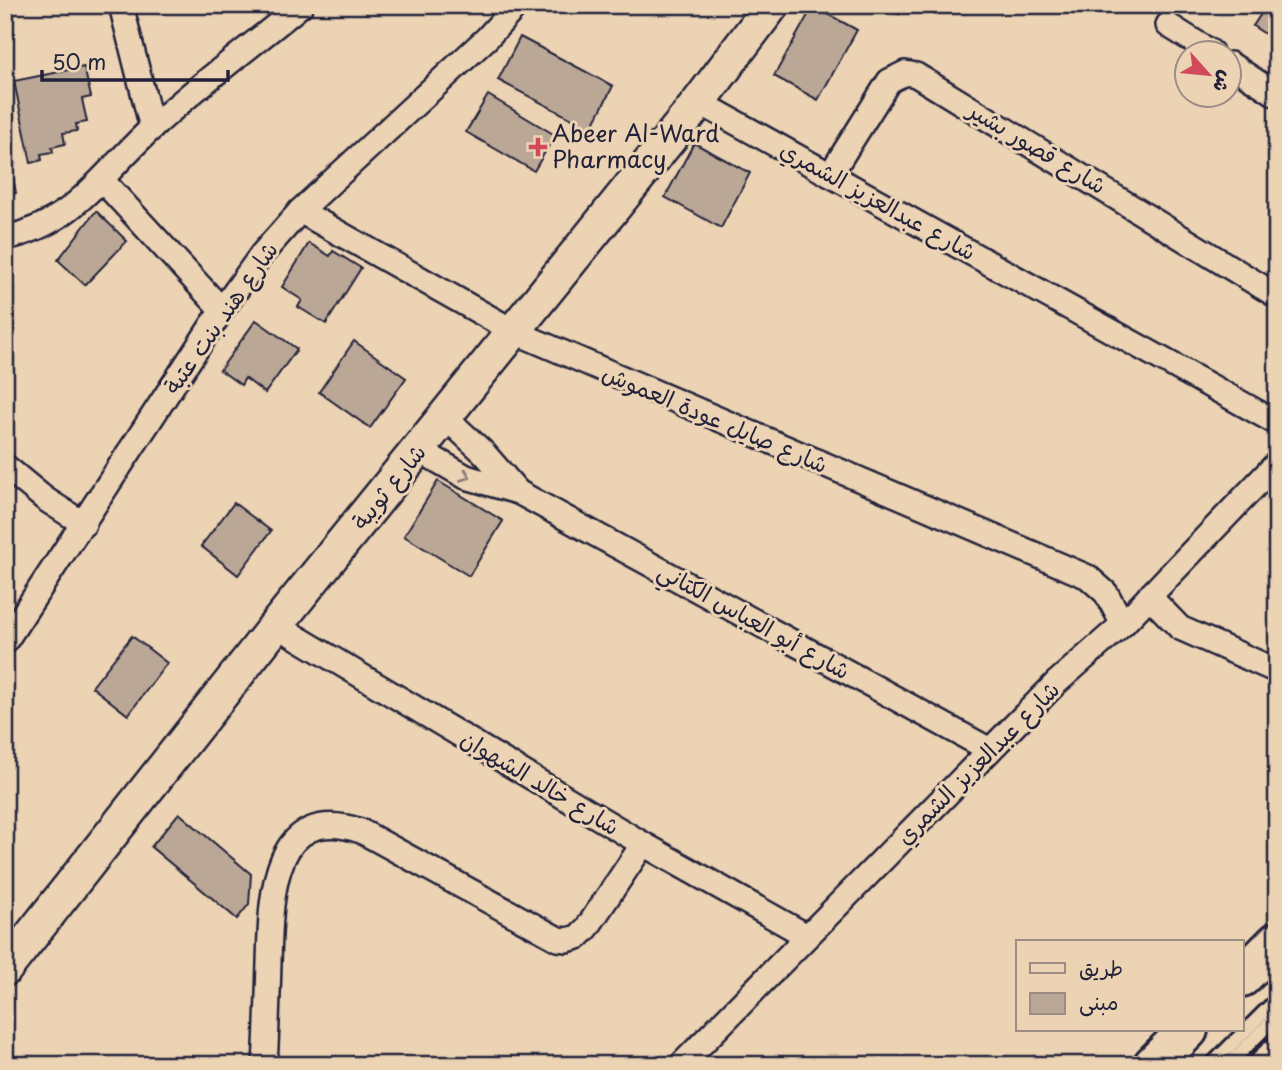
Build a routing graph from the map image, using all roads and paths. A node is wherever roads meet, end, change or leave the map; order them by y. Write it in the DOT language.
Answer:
graph roads {
  1 [pos="121,5"];
  2 [pos="301,5"];
  3 [pos="517,5"];
  4 [pos="772,5"];
  5 [pos="1168,25"];
  6 [pos="1189,38"];
  7 [pos="1244,73"];
  8 [pos="1277,95"];
  9 [pos="699,102"];
  10 [pos="152,128"];
  11 [pos="830,175"];
  12 [pos="102,180"];
  13 [pos="300,211"];
  14 [pos="5,238"];
  15 [pos="1277,296"];
  16 [pos="222,310"];
  17 [pos="515,332"];
  18 [pos="445,417"];
  19 [pos="1277,423"];
  20 [pos="419,450"];
  21 [pos="1277,463"];
  22 [pos="5,466"];
  23 [pos="518,492"];
  24 [pos="84,524"];
  25 [pos="1149,596"];
  26 [pos="1122,624"];
  27 [pos="276,625"];
  28 [pos="5,642"];
  29 [pos="1277,671"];
  30 [pos="990,750"];
  31 [pos="643,844"];
  32 [pos="807,936"];
  33 [pos="1277,942"];
  34 [pos="5,969"];
  35 [pos="1244,975"];
  36 [pos="1277,999"];
  37 [pos="1277,1016"];
  38 [pos="1186,1032"];
  39 [pos="1277,1058"];
  40 [pos="265,1065"];
  41 [pos="681,1065"];
  42 [pos="1153,1065"];
  43 [pos="1211,1065"];
  44 [pos="1228,1065"];
  45 [pos="1270,1065"];
  1 -- 10 [label="street"];
  2 -- 10 [label="street"];
  3 -- 13 [label="street, شارع هند بنت عتبة"];
  4 -- 9 [label="street, شارع ثويبة"];
  5 -- 6 [label="street"];
  7 -- 8 [label="street"];
  9 -- 11 [label="street, شارع عبدالعزيز الشمري"];
  9 -- 17 [label="street, شارع ثويبة"];
  10 -- 12 [label="street"];
  11 -- 15 [label="street, شارع قصور بشير"];
  11 -- 19 [label="street, شارع عبدالعزيز الشمري"];
  12 -- 14 [label="street"];
  12 -- 16 [label="street"];
  13 -- 16 [label="street, شارع هند بنت عتبة"];
  13 -- 17 [label="street, شارع صايل عودة العموش"];
  16 -- 24 [label="street, شارع هند بنت عتبة"];
  17 -- 18 [label="street, شارع ثويبة"];
  17 -- 26 [label="street, شارع صايل عودة العموش"];
  18 -- 20 [label="street, شارع ثويبة"];
  18 -- 23 [label="street, شارع أبو العباس الكتاني"];
  20 -- 23 [label="street, شارع أبو العباس الكتاني, one-way"];
  20 -- 27 [label="street, شارع ثويبة"];
  21 -- 25 [label="street, شارع عبدالعزيز الشمري"];
  22 -- 24 [label="street"];
  23 -- 30 [label="street, شارع أبو العباس الكتاني"];
  24 -- 28 [label="street, شارع هند بنت عتبة"];
  25 -- 26 [label="street, شارع عبدالعزيز الشمري"];
  25 -- 29 [label="street"];
  26 -- 30 [label="street, شارع عبدالعزيز الشمري"];
  27 -- 31 [label="street, شارع خالد الشهوان"];
  27 -- 34 [label="street, شارع ثويبة"];
  30 -- 32 [label="street, شارع عبدالعزيز الشمري"];
  31 -- 32 [label="street, شارع خالد الشهوان"];
  31 -- 40 [label="street"];
  32 -- 41 [label="street, شارع عبدالعزيز الشمري"];
  33 -- 35 [label="highway"];
  36 -- 43 [label="lane"];
  37 -- 44 [label="lane"];
  38 -- 42 [label="highway"];
  39 -- 45 [label="highway"];
}
